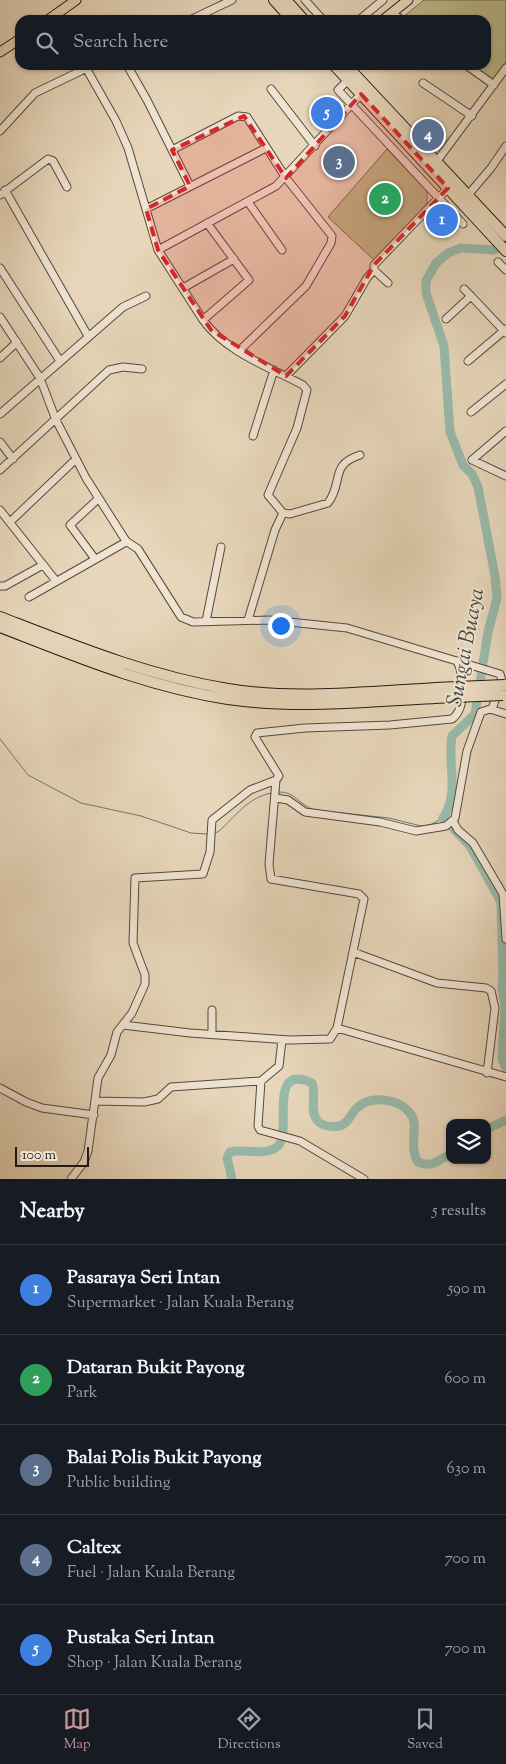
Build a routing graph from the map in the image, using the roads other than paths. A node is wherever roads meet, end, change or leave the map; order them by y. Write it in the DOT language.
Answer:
graph roads {
  1 [pos="76,0"];
  2 [pos="232,0"];
  3 [pos="274,0"];
  4 [pos="286,0"];
  5 [pos="383,0"];
  6 [pos="408,0"];
  7 [pos="308,1"];
  8 [pos="392,13"];
  9 [pos="55,15"];
  10 [pos="200,15"];
  11 [pos="288,15"];
  12 [pos="300,15"];
  13 [pos="319,15"];
  14 [pos="365,15"];
  15 [pos="389,15"];
  16 [pos="395,15"];
  17 [pos="15,42"];
  18 [pos="0,52"];
  19 [pos="506,68"];
  20 [pos="84,70"];
  21 [pos="91,70"];
  22 [pos="130,70"];
  23 [pos="341,70"];
  24 [pos="348,70"];
  25 [pos="352,70"];
  26 [pos="473,70"];
  27 [pos="352,78"];
  28 [pos="423,83"];
  29 [pos="494,85"];
  30 [pos="271,89"];
  31 [pos="361,94"];
  32 [pos="352,104"];
  33 [pos="472,116"];
  34 [pos="0,132"];
  35 [pos="398,135"];
  36 [pos="389,144"];
  37 [pos="315,146"];
  38 [pos="506,146"];
  39 [pos="266,148"];
  40 [pos="172,150"];
  41 [pos="437,161"];
  42 [pos="286,178"];
  43 [pos="190,186"];
  44 [pos="67,187"];
  45 [pos="448,188"];
  46 [pos="2,192"];
  47 [pos="468,195"];
  48 [pos="439,198"];
  49 [pos="248,202"];
  50 [pos="146,209"];
  51 [pos="207,223"];
  52 [pos="463,224"];
  53 [pos="493,230"];
  54 [pos="506,236"];
  55 [pos="158,250"];
  56 [pos="282,250"];
  57 [pos="506,251"];
  58 [pos="234,259"];
  59 [pos="498,262"];
  60 [pos="0,268"];
  61 [pos="374,270"];
  62 [pos="506,270"];
  63 [pos="388,283"];
  64 [pos="183,288"];
  65 [pos="464,288"];
  66 [pos="146,296"];
  67 [pos="471,296"];
  68 [pos="0,317"];
  69 [pos="446,319"];
  70 [pos="203,320"];
  71 [pos="505,330"];
  72 [pos="88,336"];
  73 [pos="17,342"];
  74 [pos="239,351"];
  75 [pos="0,358"];
  76 [pos="60,361"];
  77 [pos="468,361"];
  78 [pos="142,368"];
  79 [pos="274,370"];
  80 [pos="286,376"];
  81 [pos="40,378"];
  82 [pos="506,384"];
  83 [pos="471,412"];
  84 [pos="0,414"];
  85 [pos="56,420"];
  86 [pos="506,431"];
  87 [pos="253,436"];
  88 [pos="0,442"];
  89 [pos="360,455"];
  90 [pos="12,459"];
  91 [pos="76,459"];
  92 [pos="0,470"];
  93 [pos="506,476"];
  94 [pos="98,499"];
  95 [pos="0,510"];
  96 [pos="283,514"];
  97 [pos="10,522"];
  98 [pos="126,542"];
  99 [pos="221,547"];
  100 [pos="95,559"];
  101 [pos="43,564"];
  102 [pos="56,581"];
  103 [pos="0,586"];
  104 [pos="29,596"];
  105 [pos="0,617"];
  106 [pos="248,620"];
  107 [pos="206,621"];
  108 [pos="0,627"];
  109 [pos="457,661"];
  110 [pos="505,690"];
  111 [pos="456,692"];
  112 [pos="492,709"];
  113 [pos="506,714"];
  114 [pos="277,782"];
  115 [pos="276,798"];
  116 [pos="450,824"];
  117 [pos="506,940"];
  118 [pos="353,952"];
  119 [pos="212,1010"];
  120 [pos="122,1025"];
  121 [pos="337,1028"];
  122 [pos="212,1034"];
  123 [pos="282,1040"];
  124 [pos="488,1073"];
  125 [pos="506,1077"];
  126 [pos="261,1081"];
  127 [pos="0,1088"];
  128 [pos="95,1102"];
  129 [pos="94,1115"];
  130 [pos="71,1179"];
  131 [pos="364,1179"];
  1 -- 9 [label="main road"];
  2 -- 10 [label="street"];
  3 -- 11 [label="highway"];
  4 -- 12 [label="highway"];
  5 -- 14 [label="street"];
  6 -- 8 [label="main road"];
  7 -- 13 [label="street"];
  8 -- 15 [label="main road"];
  8 -- 16 [label="street"];
  17 -- 18 [label="main road"];
  19 -- 29 [label="street"];
  20 -- 34 [label="street"];
  21 -- 50 [label="street"];
  22 -- 40 [label="street"];
  23 -- 27 [label="highway"];
  24 -- 27 [label="highway"];
  25 -- 27 [label="highway"];
  26 -- 29 [label="street"];
  27 -- 31 [label="highway"];
  27 -- 32 [label="street"];
  27 -- 41 [label="highway"];
  28 -- 33 [label="street"];
  29 -- 33 [label="street"];
  30 -- 37 [label="street"];
  31 -- 32 [label="street"];
  31 -- 35 [label="highway"];
  32 -- 36 [label="street"];
  32 -- 37 [label="street"];
  33 -- 41 [label="street"];
  35 -- 36 [label="street"];
  35 -- 45 [label="highway"];
  36 -- 48 [label="street"];
  37 -- 42 [label="street"];
  38 -- 47 [label="street"];
  39 -- 40 [label="street"];
  39 -- 42 [label="street"];
  39 -- 43 [label="street"];
  40 -- 43 [label="street"];
  41 -- 47 [label="highway"];
  42 -- 49 [label="street"];
  42 -- 74 [label="street"];
  43 -- 50 [label="street"];
  44 -- 46 [label="street"];
  45 -- 48 [label="street"];
  45 -- 53 [label="highway"];
  46 -- 72 [label="street"];
  47 -- 53 [label="highway"];
  48 -- 52 [label="street"];
  48 -- 61 [label="street"];
  49 -- 51 [label="street"];
  49 -- 56 [label="street"];
  50 -- 55 [label="street"];
  51 -- 55 [label="street"];
  51 -- 58 [label="street"];
  53 -- 54 [label="highway"];
  53 -- 57 [label="highway"];
  55 -- 64 [label="street"];
  58 -- 64 [label="street"];
  58 -- 70 [label="street"];
  59 -- 62 [label="street"];
  60 -- 76 [label="street"];
  61 -- 63 [label="street"];
  61 -- 80 [label="street"];
  64 -- 70 [label="street"];
  65 -- 67 [label="street"];
  66 -- 72 [label="street"];
  67 -- 69 [label="street"];
  67 -- 71 [label="street"];
  68 -- 73 [label="street"];
  70 -- 74 [label="street"];
  71 -- 77 [label="street"];
  72 -- 76 [label="street"];
  73 -- 75 [label="street"];
  73 -- 81 [label="street"];
  74 -- 79 [label="street"];
  76 -- 81 [label="street"];
  78 -- 85 [label="street"];
  79 -- 80 [label="street"];
  79 -- 87 [label="street"];
  80 -- 96 [label="street"];
  81 -- 84 [label="street"];
  81 -- 85 [label="street"];
  82 -- 83 [label="street"];
  85 -- 90 [label="street"];
  85 -- 91 [label="street"];
  86 -- 93 [label="street"];
  88 -- 90 [label="street"];
  89 -- 96 [label="street"];
  90 -- 92 [label="street"];
  91 -- 94 [label="street"];
  91 -- 97 [label="street"];
  94 -- 98 [label="street"];
  94 -- 100 [label="street"];
  95 -- 97 [label="street"];
  96 -- 106 [label="street"];
  97 -- 101 [label="street"];
  98 -- 100 [label="street"];
  98 -- 107 [label="street"];
  99 -- 107 [label="street"];
  100 -- 102 [label="street"];
  101 -- 102 [label="street"];
  101 -- 103 [label="street"];
  102 -- 104 [label="street"];
  105 -- 111 [label="highway"];
  106 -- 107 [label="street"];
  106 -- 109 [label="street"];
  108 -- 111 [label="highway"];
  109 -- 112 [label="street"];
  109 -- 114 [label="street"];
  110 -- 111 [label="highway, bridge"];
  112 -- 113 [label="street"];
  112 -- 116 [label="street"];
  114 -- 115 [label="street"];
  114 -- 120 [label="street"];
  115 -- 116 [label="street"];
  115 -- 118 [label="street"];
  116 -- 117 [label="street"];
  118 -- 121 [label="street"];
  118 -- 124 [label="street"];
  119 -- 122 [label="street"];
  120 -- 122 [label="street"];
  120 -- 128 [label="street"];
  121 -- 123 [label="street"];
  121 -- 124 [label="street"];
  122 -- 123 [label="street"];
  123 -- 126 [label="street"];
  124 -- 125 [label="street"];
  126 -- 128 [label="street"];
  126 -- 131 [label="street"];
  127 -- 129 [label="street"];
  128 -- 129 [label="street"];
  129 -- 130 [label="street"];
}
